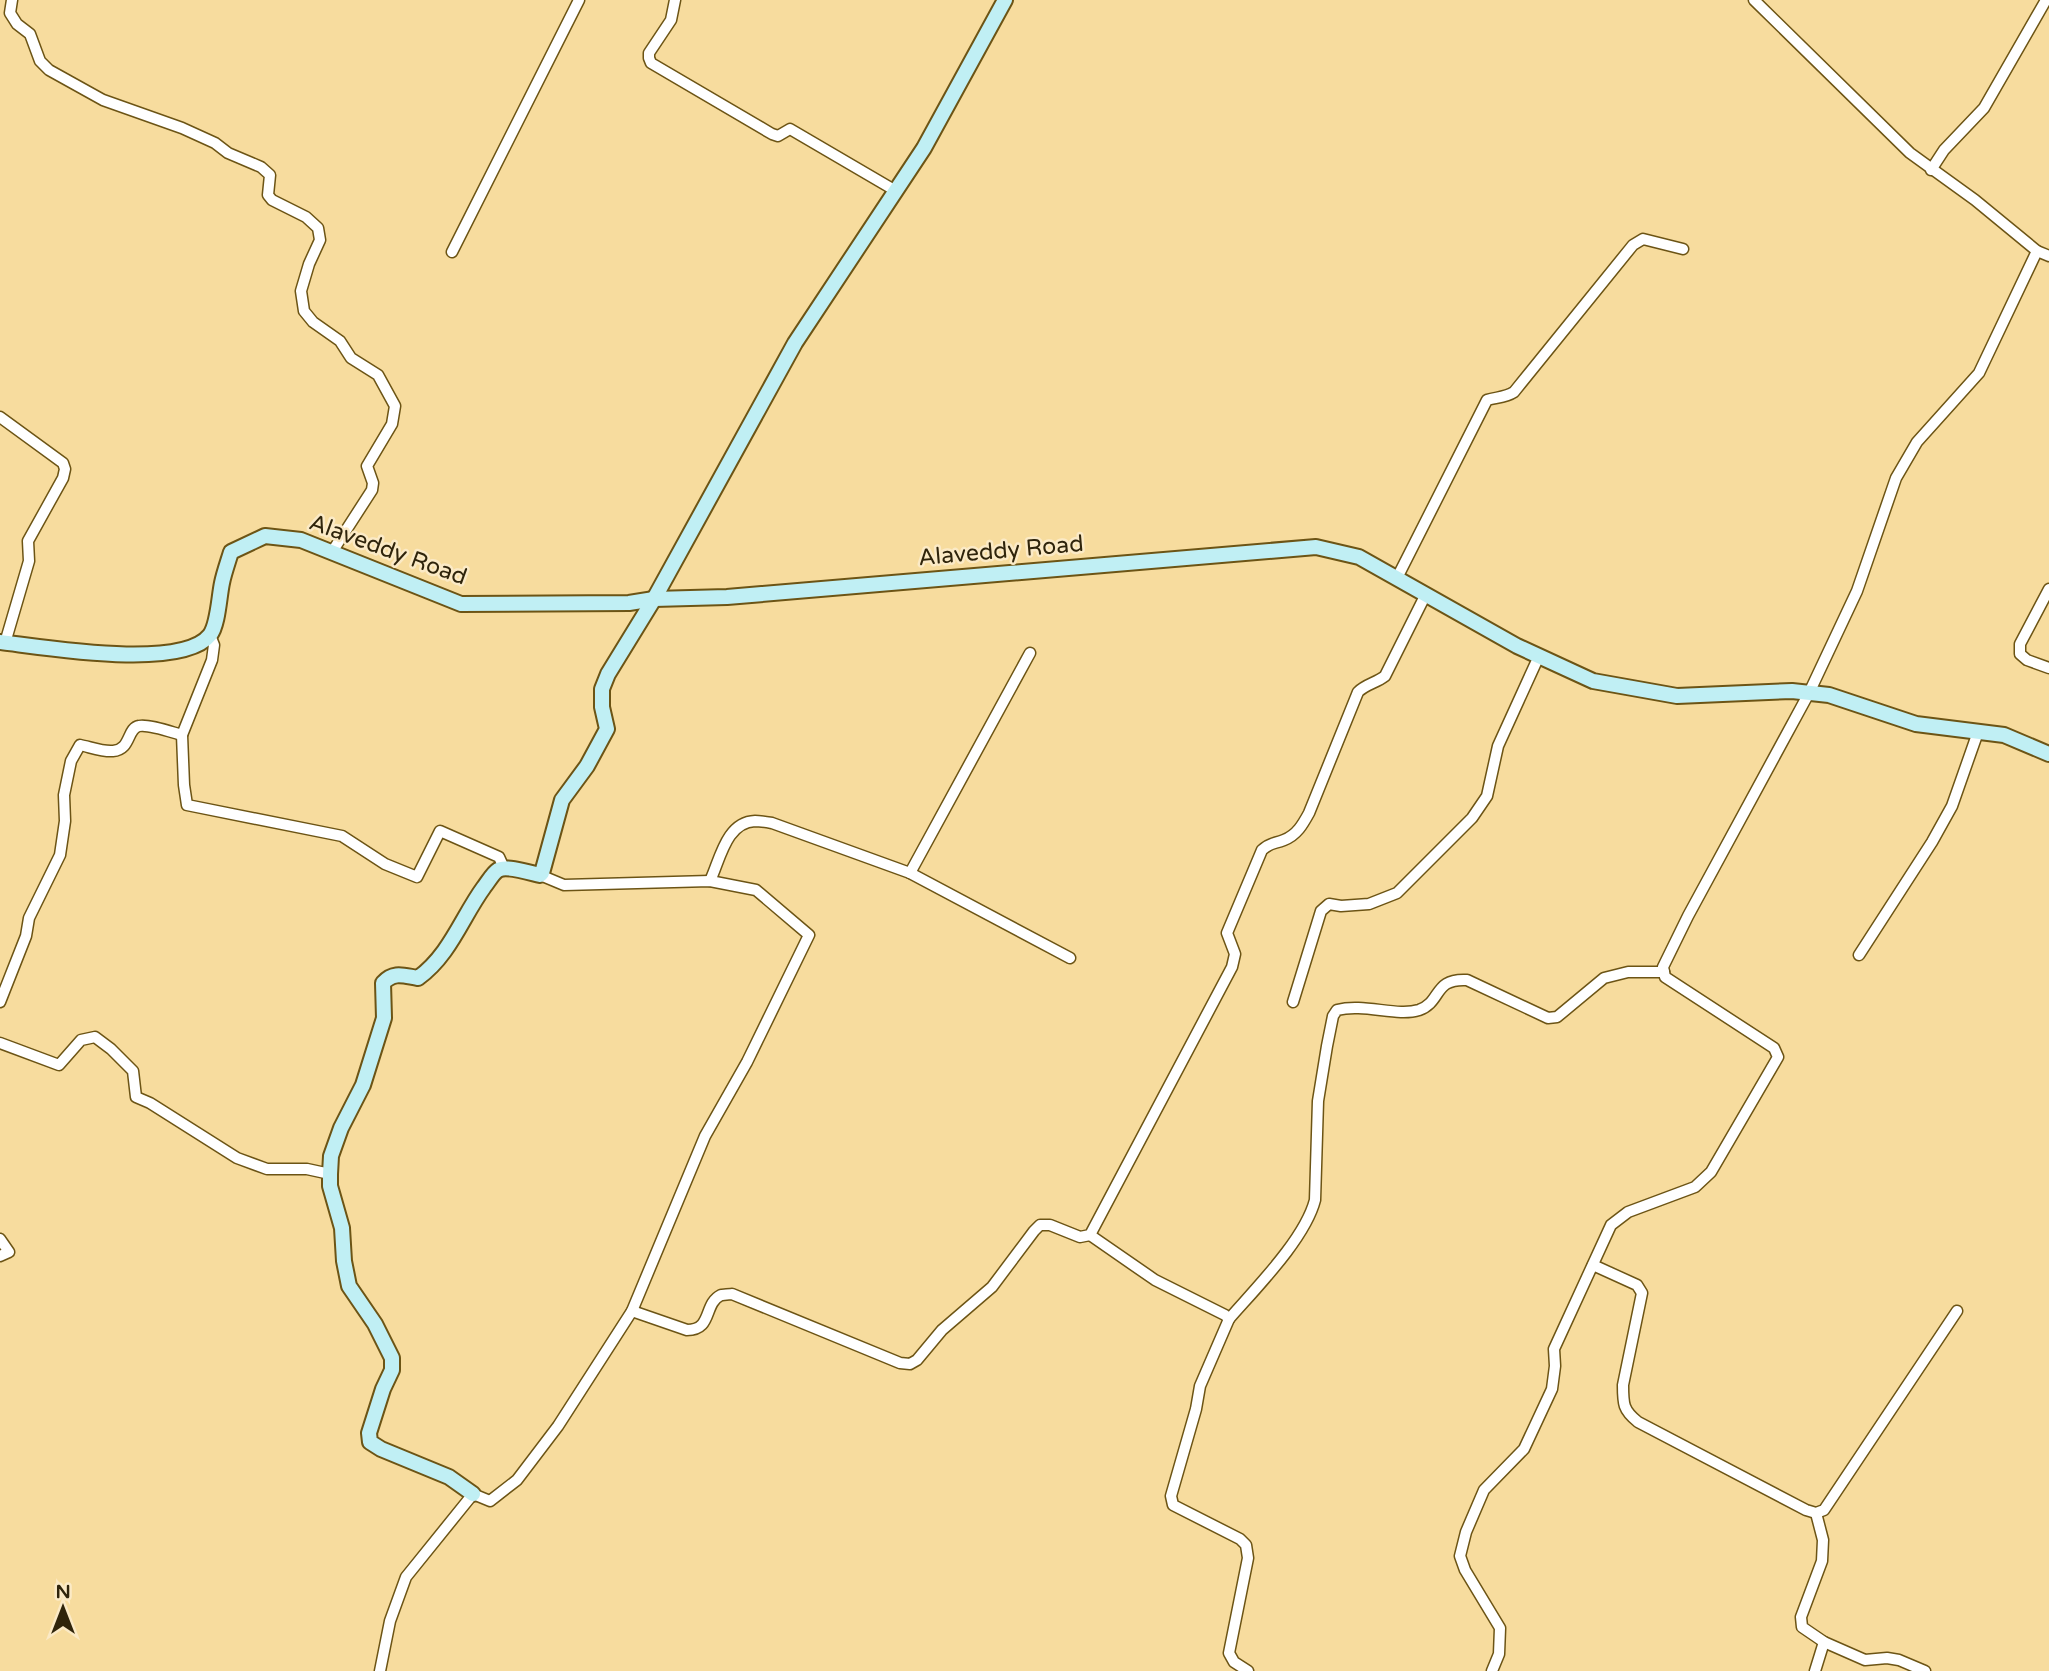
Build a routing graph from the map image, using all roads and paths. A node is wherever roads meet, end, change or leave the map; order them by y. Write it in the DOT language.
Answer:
graph roads {
  1 [pos="12,0"];
  2 [pos="579,0"];
  3 [pos="675,0"];
  4 [pos="1005,0"];
  5 [pos="1754,0"];
  6 [pos="2046,0"];
  7 [pos="1931,170"];
  8 [pos="896,191"];
  9 [pos="1683,249"];
  10 [pos="2037,251"];
  11 [pos="452,252"];
  12 [pos="2049,256"];
  13 [pos="0,417"];
  14 [pos="332,552"];
  15 [pos="1397,578"];
  16 [pos="2049,589"];
  17 [pos="1426,594"];
  18 [pos="654,599"];
  19 [pos="210,635"];
  20 [pos="3,643"];
  21 [pos="1030,653"];
  22 [pos="1538,656"];
  23 [pos="2049,667"];
  24 [pos="1809,693"];
  25 [pos="1978,732"];
  26 [pos="182,735"];
  27 [pos="2049,754"];
  28 [pos="504,868"];
  29 [pos="910,873"];
  30 [pos="540,875"];
  31 [pos="710,881"];
  32 [pos="1859,955"];
  33 [pos="1070,958"];
  34 [pos="1664,972"];
  35 [pos="0,1002"];
  36 [pos="1293,1002"];
  37 [pos="0,1043"];
  38 [pos="330,1174"];
  39 [pos="1090,1235"];
  40 [pos="0,1239"];
  41 [pos="0,1256"];
  42 [pos="1593,1265"];
  43 [pos="632,1311"];
  44 [pos="1957,1311"];
  45 [pos="1228,1319"];
  46 [pos="473,1494"];
  47 [pos="1816,1513"];
  48 [pos="1824,1642"];
  49 [pos="1874,1660"];
  50 [pos="380,1671"];
  51 [pos="1248,1671"];
  52 [pos="1492,1671"];
  53 [pos="1815,1671"];
  54 [pos="1870,1671"];
  55 [pos="1925,1671"];
  1 -- 14 [label="street"];
  2 -- 11 [label="street"];
  3 -- 8 [label="street"];
  4 -- 8 [label="street"];
  5 -- 7 [label="street"];
  6 -- 7 [label="street"];
  7 -- 10 [label="street"];
  8 -- 18 [label="street"];
  9 -- 15 [label="street"];
  10 -- 12 [label="street"];
  10 -- 24 [label="street"];
  13 -- 20 [label="street"];
  14 -- 18 [label="street, Alaveddy Road"];
  14 -- 19 [label="street, Alaveddy Road"];
  15 -- 17 [label="street, Alaveddy Road"];
  15 -- 18 [label="street, Alaveddy Road"];
  16 -- 23 [label="street"];
  17 -- 22 [label="street, Alaveddy Road"];
  17 -- 39 [label="street"];
  18 -- 30 [label="street"];
  19 -- 20 [label="street"];
  19 -- 26 [label="street"];
  21 -- 29 [label="street"];
  22 -- 24 [label="street, Alaveddy Road"];
  22 -- 36 [label="street"];
  24 -- 25 [label="street, Alaveddy Road"];
  24 -- 34 [label="street"];
  25 -- 27 [label="street, Alaveddy Road"];
  25 -- 32 [label="street"];
  26 -- 28 [label="street"];
  26 -- 35 [label="street"];
  28 -- 30 [label="street"];
  28 -- 38 [label="street"];
  29 -- 31 [label="street"];
  29 -- 33 [label="street"];
  30 -- 31 [label="street"];
  31 -- 43 [label="street"];
  34 -- 42 [label="street"];
  34 -- 45 [label="street"];
  37 -- 38 [label="street"];
  38 -- 46 [label="street"];
  39 -- 43 [label="street"];
  39 -- 45 [label="street"];
  40 -- 41 [label="street"];
  42 -- 47 [label="street"];
  42 -- 52 [label="street"];
  43 -- 46 [label="street"];
  44 -- 47 [label="street"];
  45 -- 51 [label="street"];
  46 -- 50 [label="street"];
  47 -- 48 [label="street"];
  48 -- 49 [label="street"];
  48 -- 53 [label="street"];
  49 -- 54 [label="street"];
  49 -- 55 [label="street"];
}
